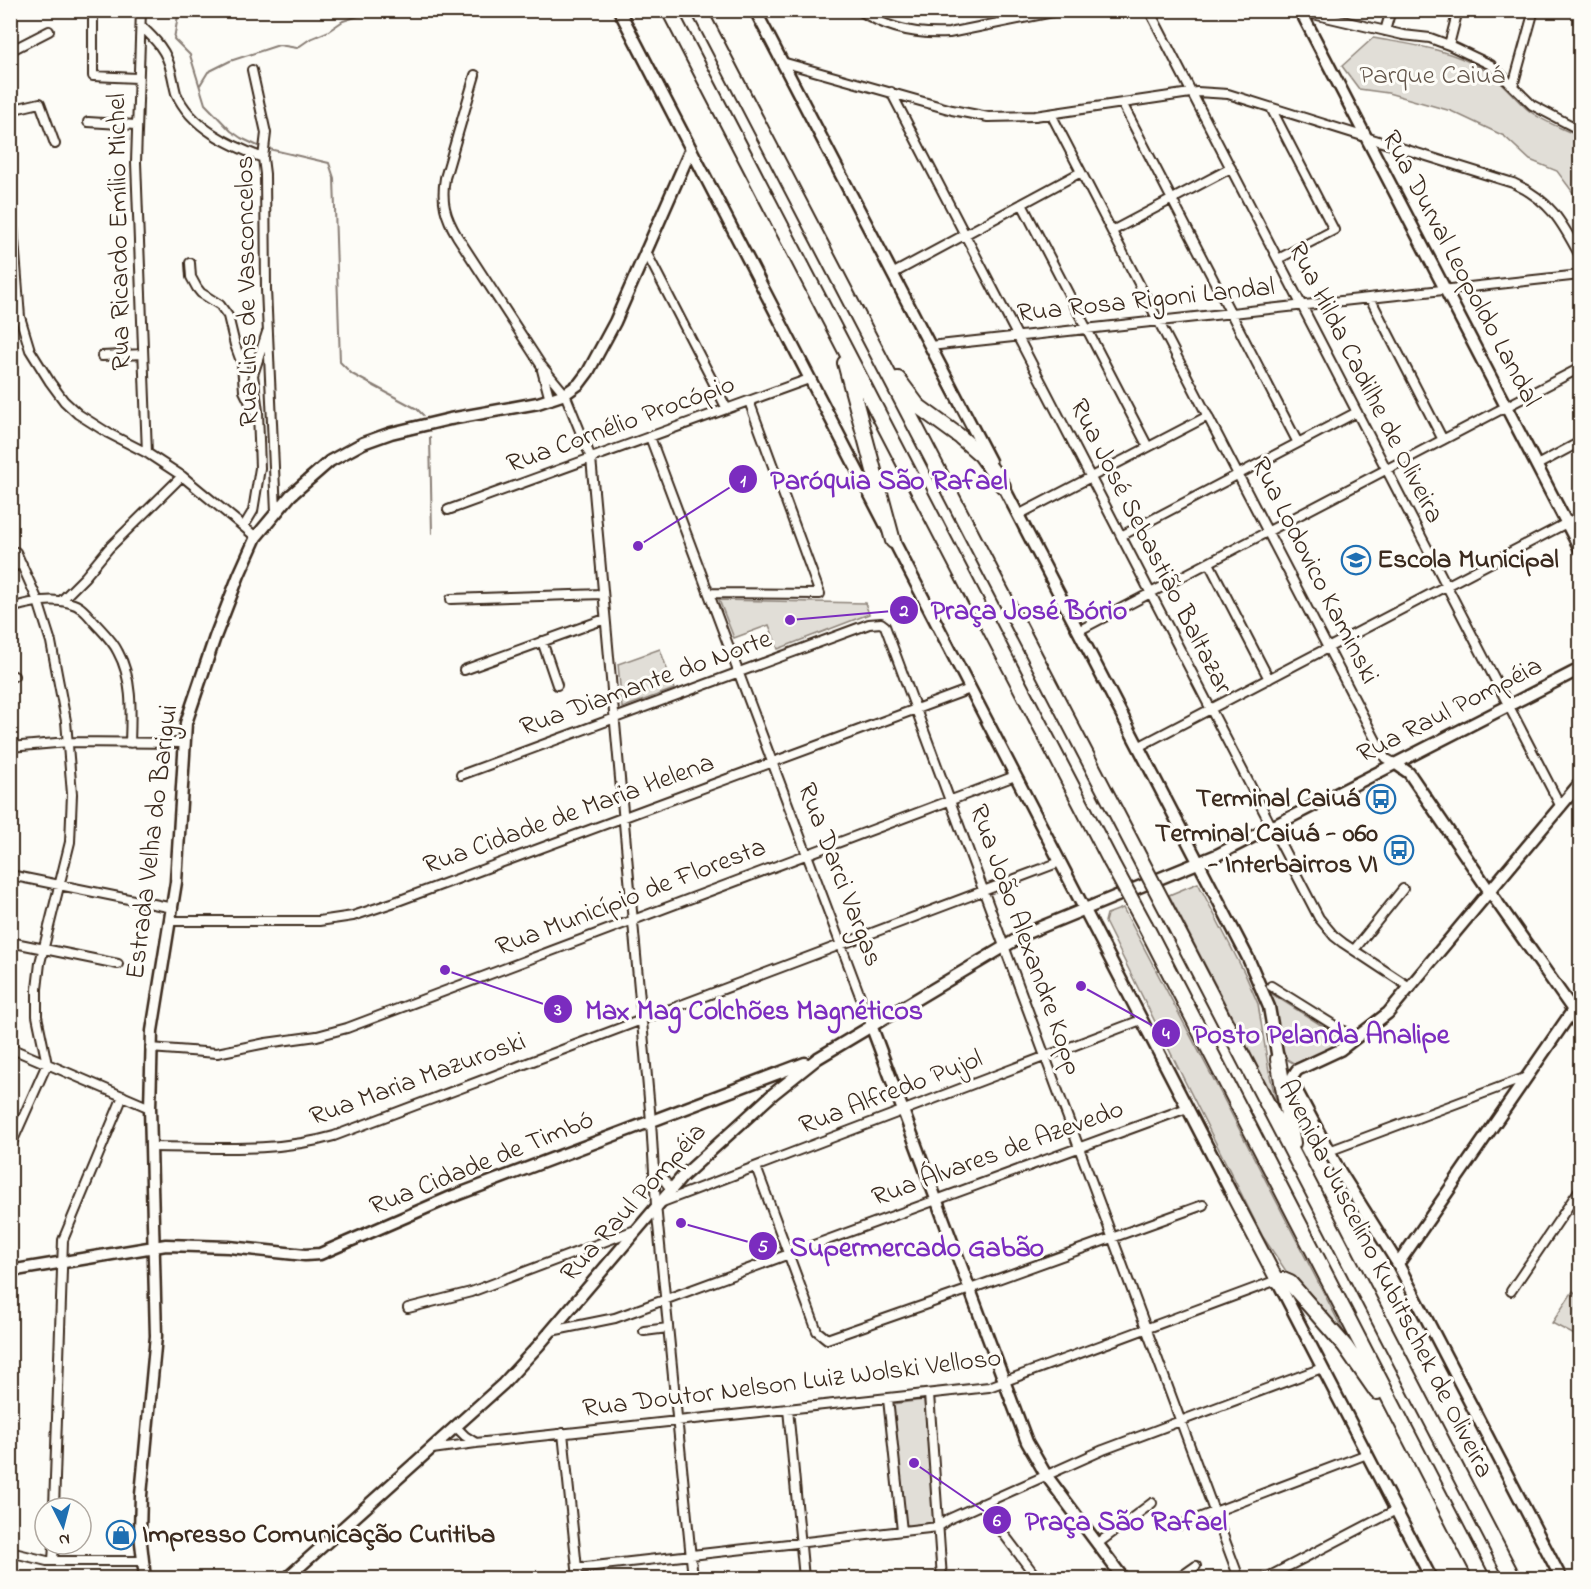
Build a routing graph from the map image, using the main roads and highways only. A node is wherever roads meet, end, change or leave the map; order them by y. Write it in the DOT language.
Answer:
graph roads {
  1 [pos="619,10"];
  2 [pos="669,10"];
  3 [pos="699,10"];
  4 [pos="755,10"];
  5 [pos="1299,11"];
  6 [pos="691,149"];
  7 [pos="835,329"];
  8 [pos="872,345"];
  9 [pos="1003,486"];
  10 [pos="893,542"];
  11 [pos="1581,549"];
  12 [pos="1581,669"];
  13 [pos="1396,764"];
  14 [pos="1581,783"];
  15 [pos="1198,864"];
  16 [pos="1490,892"];
  17 [pos="1084,910"];
  18 [pos="1573,1010"];
  19 [pos="1581,1020"];
  20 [pos="871,1025"];
  21 [pos="818,1059"];
  22 [pos="1278,1059"];
  23 [pos="774,1073"];
  24 [pos="743,1087"];
  25 [pos="776,1091"];
  26 [pos="1300,1168"];
  27 [pos="1234,1198"];
  28 [pos="154,1246"];
  29 [pos="1398,1264"];
  30 [pos="10,1271"];
  31 [pos="1277,1280"];
  32 [pos="1419,1455"];
  33 [pos="145,1578"];
  34 [pos="287,1578"];
  35 [pos="1123,1578"];
  36 [pos="1431,1578"];
  37 [pos="1482,1578"];
  38 [pos="1513,1578"];
  39 [pos="1561,1578"];
  1 -- 6 [label="main road"];
  2 -- 7 [label="highway"];
  3 -- 8 [label="highway, Avenida Juscelino Kubitschek de Oliveira"];
  4 -- 9 [label="main road"];
  5 -- 11 [label="main road, Rua Durval Leopoldo Landal"];
  6 -- 10 [label="main road"];
  6 -- 28 [label="main road, Estrada Velha do Barigui"];
  7 -- 10 [label="highway"];
  7 -- 32 [label="highway, Avenida Juscelino Kubitschek de Oliveira, bridge"];
  8 -- 9 [label="highway"];
  8 -- 26 [label="highway, Avenida Juscelino Kubitschek de Oliveira, bridge"];
  9 -- 15 [label="main road"];
  10 -- 17 [label="main road"];
  12 -- 13 [label="main road, Rua Raul Pompéia"];
  13 -- 15 [label="main road, Rua Raul Pompéia"];
  13 -- 16 [label="main road, Rua Lodovico Kaminski"];
  14 -- 16 [label="main road"];
  15 -- 17 [label="main road, Rua Raul Pompéia"];
  15 -- 22 [label="main road"];
  16 -- 18 [label="main road, Rua Lodovico Kaminski"];
  16 -- 29 [label="main road"];
  17 -- 20 [label="main road, Rua Raul Pompéia"];
  17 -- 27 [label="main road"];
  18 -- 19 [label="main road, Rua Lodovico Kaminski"];
  18 -- 29 [label="main road"];
  20 -- 21 [label="main road, Rua Raul Pompéia"];
  20 -- 35 [label="main road, Rua Darci Vargas"];
  21 -- 23 [label="main road, Rua Cidade de Timbó"];
  21 -- 25 [label="main road, Rua Raul Pompéia"];
  22 -- 26 [label="highway"];
  23 -- 24 [label="main road, Rua Cidade de Timbó"];
  23 -- 25 [label="main road"];
  24 -- 25 [label="main road"];
  24 -- 28 [label="main road, Rua Cidade de Timbó"];
  25 -- 34 [label="main road, Rua Raul Pompéia"];
  26 -- 38 [label="highway, Avenida Juscelino Kubitschek de Oliveira"];
  27 -- 31 [label="main road"];
  28 -- 30 [label="main road, Rua Cidade de Timbó"];
  28 -- 33 [label="main road, Estrada Velha do Barigui"];
  29 -- 39 [label="main road"];
  31 -- 32 [label="highway"];
  31 -- 36 [label="main road"];
  32 -- 37 [label="highway, Avenida Juscelino Kubitschek de Oliveira"];
}
